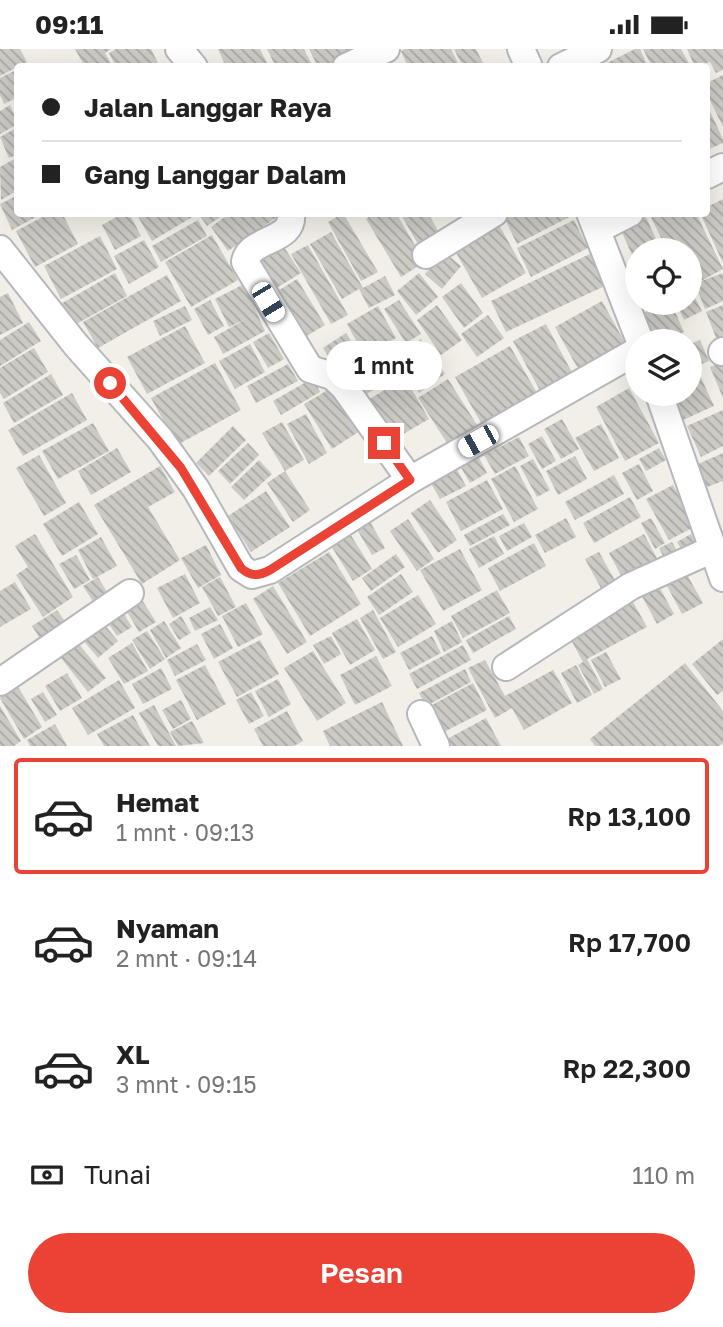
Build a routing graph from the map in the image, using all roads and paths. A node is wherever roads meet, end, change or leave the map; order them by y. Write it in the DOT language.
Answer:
graph roads {
  1 [pos="179,49"];
  2 [pos="386,49"];
  3 [pos="598,49"];
  4 [pos="191,63"];
  5 [pos="355,63"];
  6 [pos="569,63"];
  7 [pos="291,217"];
  8 [pos="488,217"];
  9 [pos="614,217"];
  10 [pos="594,222"];
  11 [pos="0,249"];
  12 [pos="426,255"];
  13 [pos="635,329"];
  14 [pos="625,358"];
  15 [pos="663,406"];
  16 [pos="410,480"];
  17 [pos="713,549"];
  18 [pos="723,578"];
  19 [pos="130,593"];
  20 [pos="506,667"];
  21 [pos="0,682"];
  22 [pos="421,714"];
  23 [pos="436,746"];
  1 -- 4 [label="street"];
  2 -- 5 [label="street"];
  3 -- 6 [label="street"];
  7 -- 16 [label="street"];
  8 -- 12 [label="street"];
  9 -- 10 [label="street"];
  10 -- 13 [label="street"];
  11 -- 16 [label="street"];
  14 -- 16 [label="street"];
  15 -- 17 [label="street"];
  17 -- 18 [label="street"];
  17 -- 20 [label="street"];
  19 -- 21 [label="street"];
  22 -- 23 [label="street"];
}
